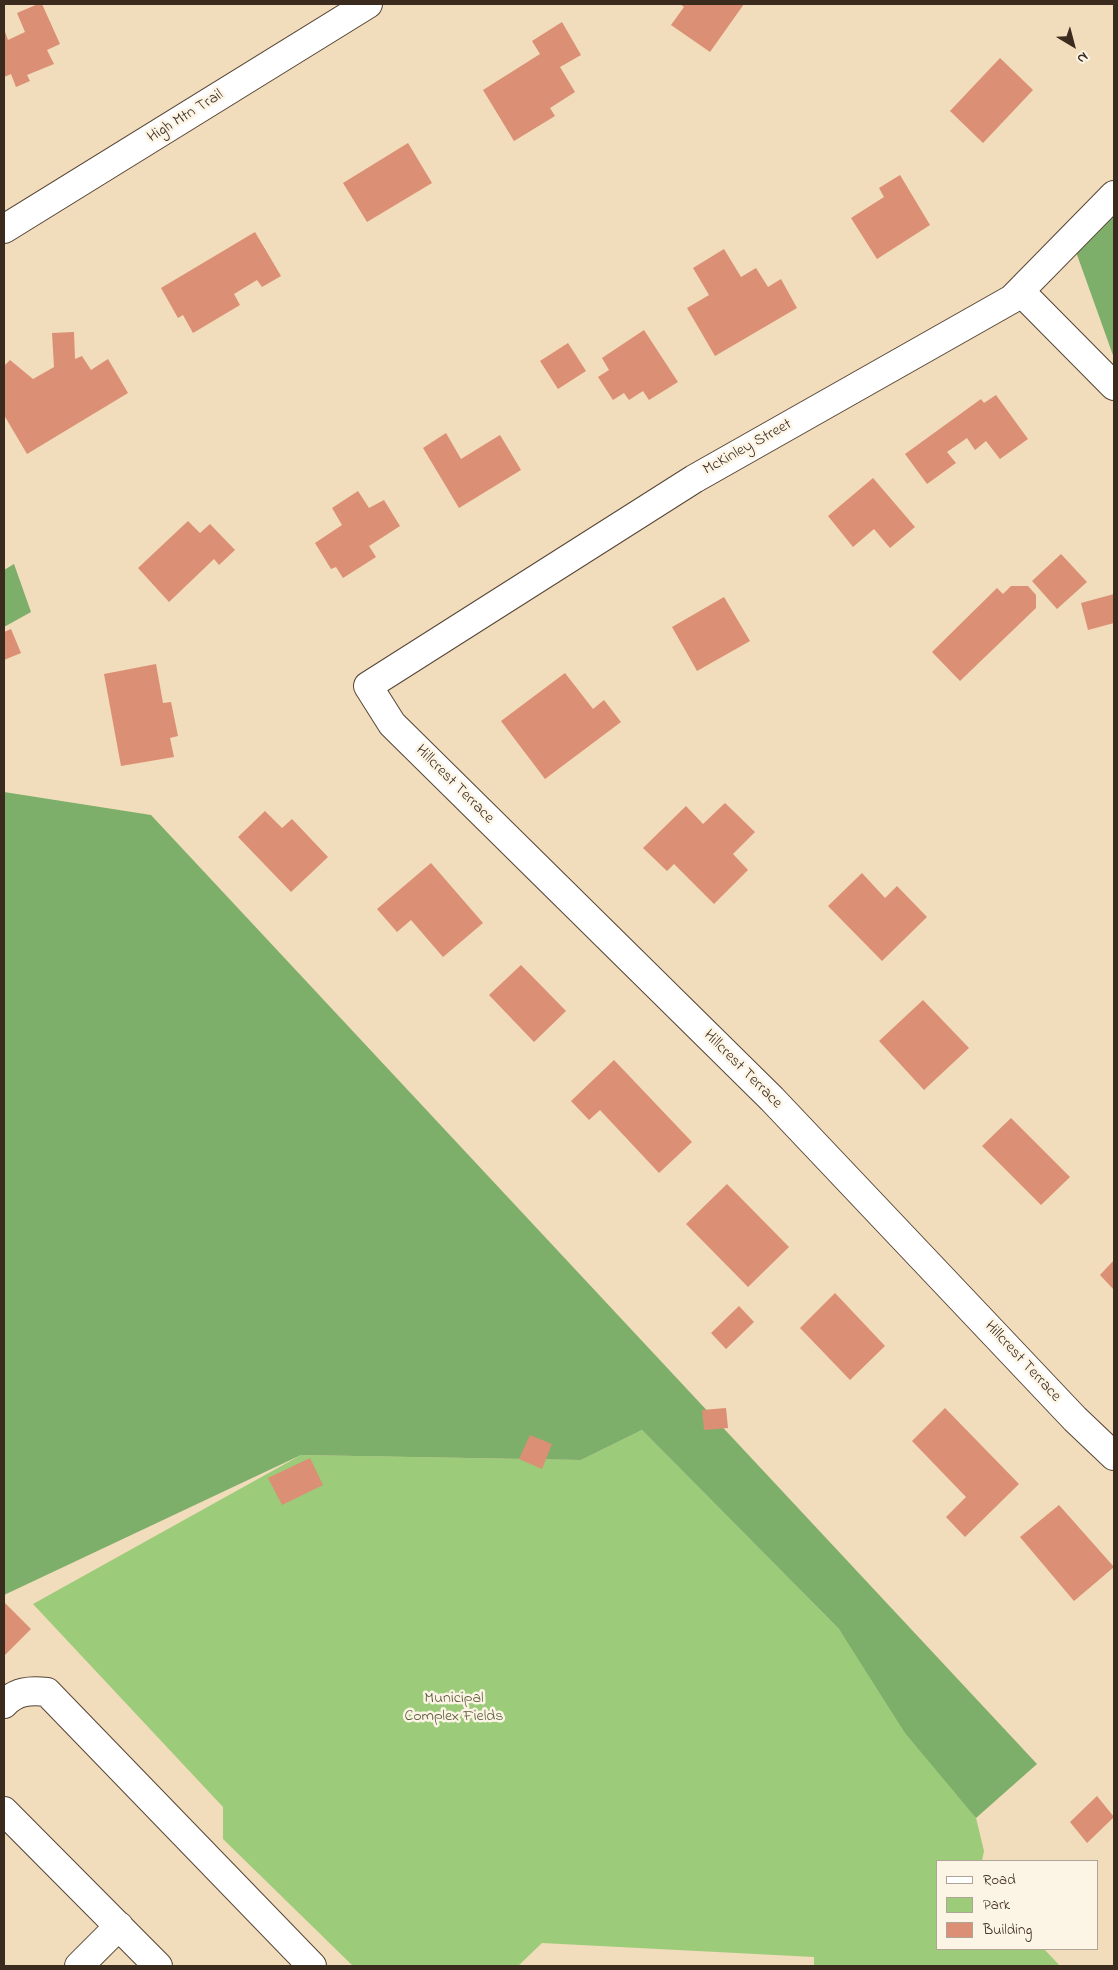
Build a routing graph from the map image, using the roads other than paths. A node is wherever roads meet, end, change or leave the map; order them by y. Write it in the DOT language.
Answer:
graph roads {
  1 [pos="368,4"];
  2 [pos="1114,195"];
  3 [pos="4,230"];
  4 [pos="1020,291"];
  5 [pos="1114,386"];
  6 [pos="368,686"];
  7 [pos="1114,1456"];
  8 [pos="4,1704"];
  9 [pos="4,1811"];
  10 [pos="119,1926"];
  11 [pos="79,1966"];
  12 [pos="158,1966"];
  13 [pos="312,1966"];
  1 -- 3 [label="street, High Mtn Trail"];
  2 -- 4 [label="street, McKinley Street"];
  4 -- 5 [label="street"];
  4 -- 6 [label="street, McKinley Street"];
  6 -- 7 [label="street, Hillcrest Terrace"];
  8 -- 13 [label="street"];
  9 -- 10 [label="street"];
  10 -- 11 [label="street"];
  10 -- 12 [label="street"];
}
